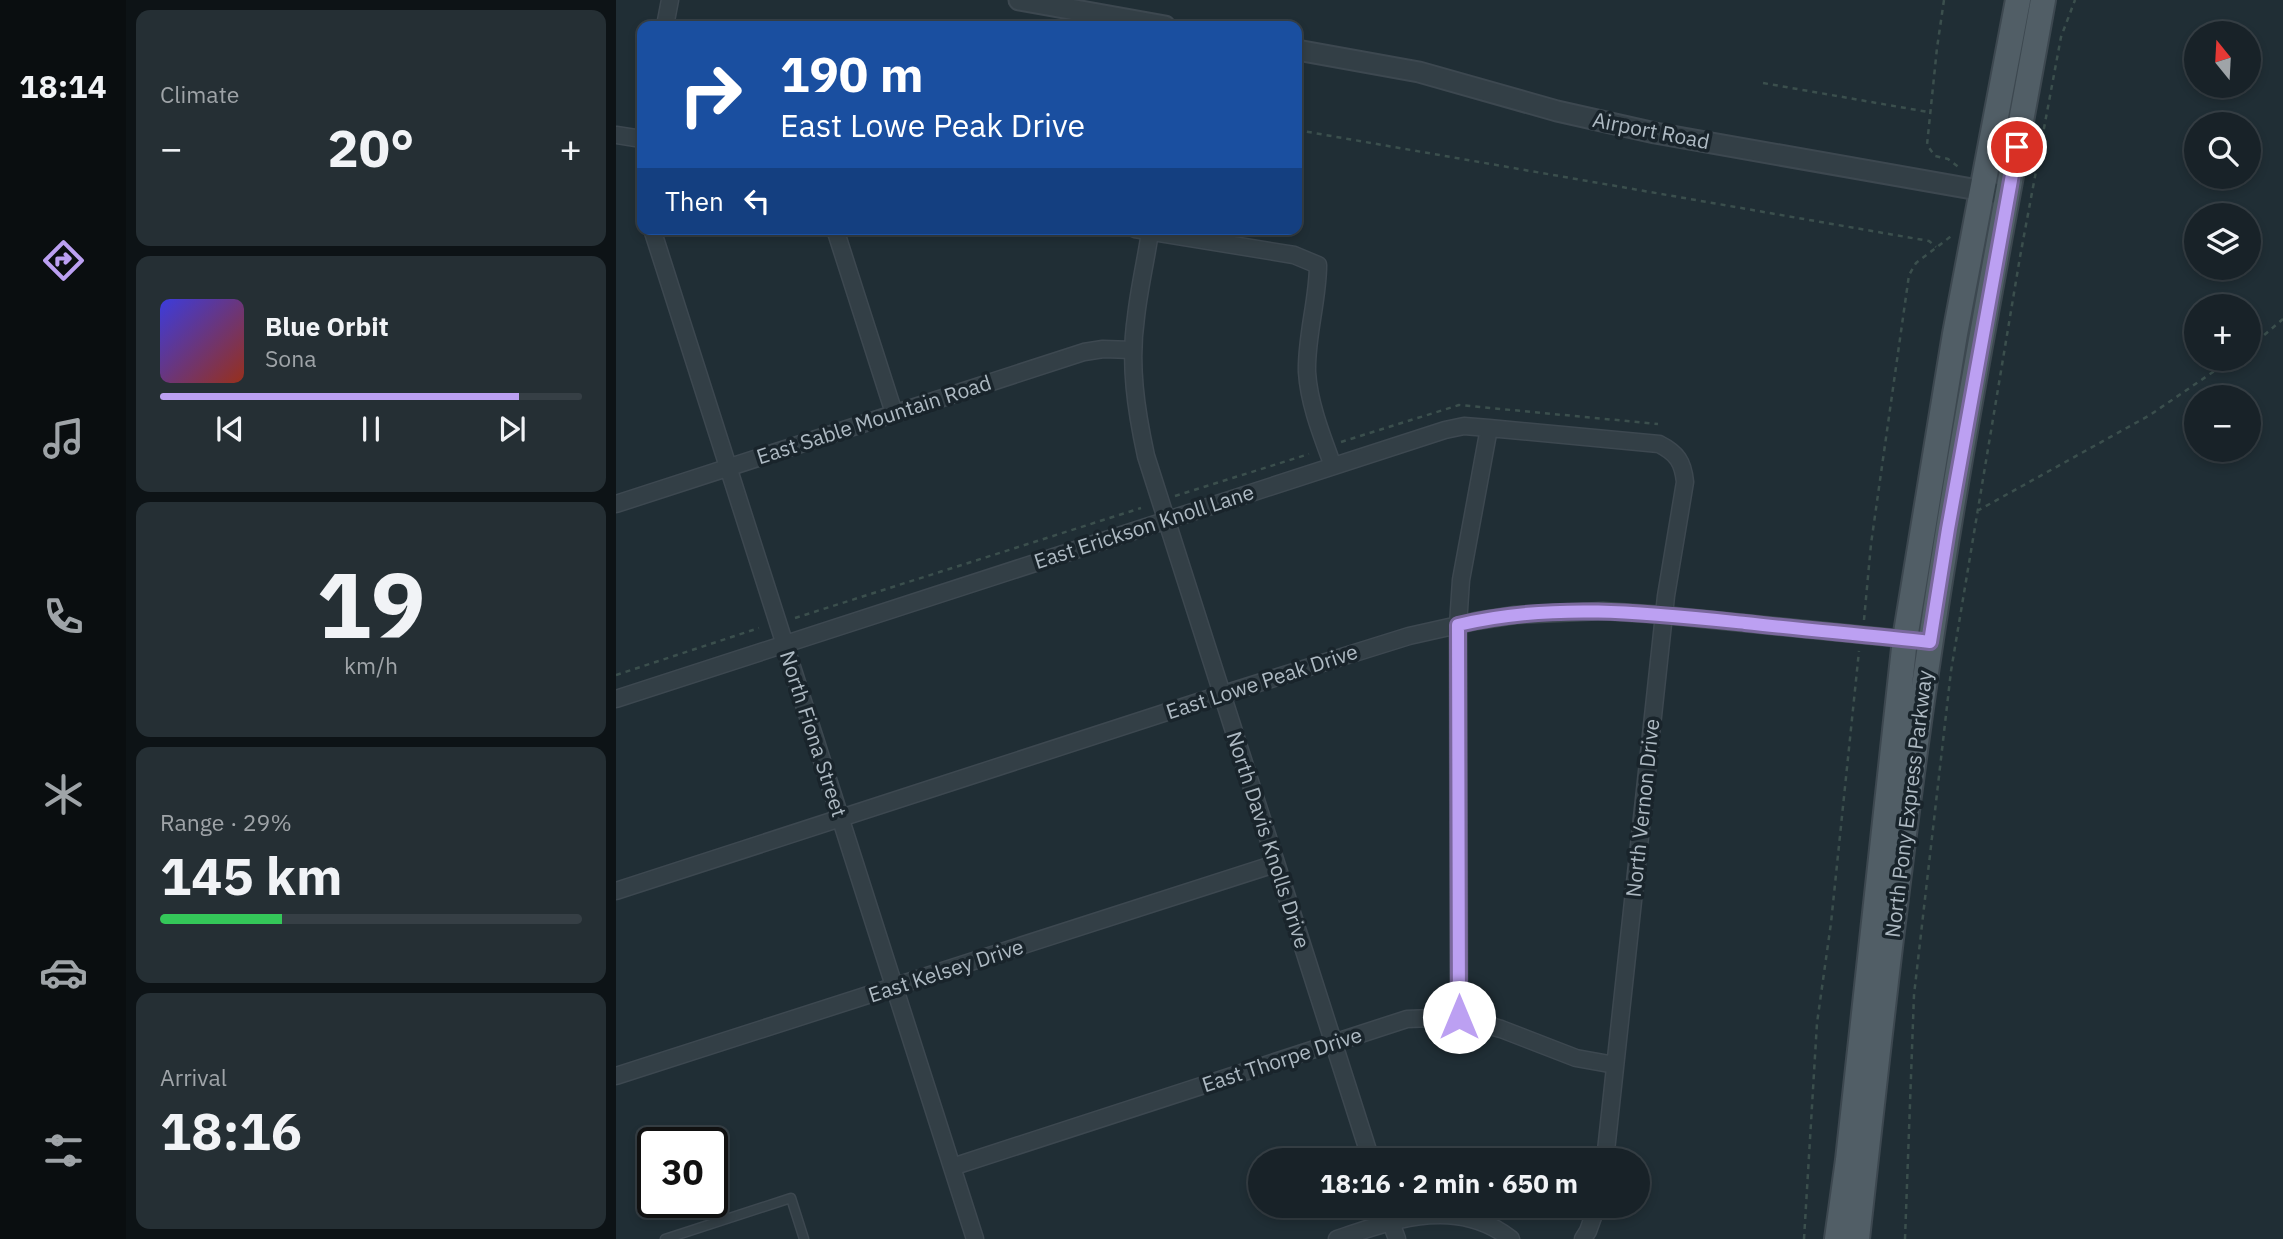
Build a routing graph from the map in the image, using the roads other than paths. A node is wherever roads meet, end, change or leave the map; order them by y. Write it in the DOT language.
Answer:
graph roads {
  1 [pos="670,0"];
  2 [pos="1019,0"];
  3 [pos="2018,0"];
  4 [pos="2043,0"];
  5 [pos="666,21"];
  6 [pos="1137,21"];
  7 [pos="1302,51"];
  8 [pos="616,135"];
  9 [pos="637,138"];
  10 [pos="1972,189"];
  11 [pos="2008,195"];
  12 [pos="654,235"];
  13 [pos="837,235"];
  14 [pos="1143,235"];
  15 [pos="1168,235"];
  16 [pos="1133,350"];
  17 [pos="894,413"];
  18 [pos="1489,428"];
  19 [pos="1679,458"];
  20 [pos="1333,466"];
  21 [pos="728,468"];
  22 [pos="616,504"];
  23 [pos="1166,521"];
  24 [pos="1664,615"];
  25 [pos="1458,625"];
  26 [pos="1905,639"];
  27 [pos="1930,642"];
  28 [pos="785,644"];
  29 [pos="1221,695"];
  30 [pos="616,699"];
  31 [pos="840,819"];
  32 [pos="1275,864"];
  33 [pos="616,891"];
  34 [pos="894,988"];
  35 [pos="1459,1017"];
  36 [pos="1333,1043"];
  37 [pos="1615,1065"];
  38 [pos="616,1076"];
  39 [pos="1367,1148"];
  40 [pos="1606,1148"];
  41 [pos="951,1167"];
  42 [pos="1390,1218"];
  43 [pos="1593,1218"];
  44 [pos="1391,1222"];
  45 [pos="665,1239"];
  46 [pos="804,1239"];
  47 [pos="975,1239"];
  48 [pos="1336,1239"];
  49 [pos="1397,1239"];
  50 [pos="1511,1239"];
  51 [pos="1583,1239"];
  52 [pos="1837,1239"];
  53 [pos="1857,1239"];
  1 -- 5 [label="street"];
  2 -- 6 [label="street"];
  3 -- 10 [label="main road, North Pony Express Parkway"];
  4 -- 11 [label="main road, North Pony Express Parkway"];
  7 -- 10 [label="street, Airport Road"];
  8 -- 9 [label="street"];
  10 -- 11 [label="street, Airport Road"];
  10 -- 26 [label="main road, North Pony Express Parkway"];
  11 -- 27 [label="main road, North Pony Express Parkway"];
  12 -- 21 [label="street, North Fiona Street"];
  13 -- 17 [label="street"];
  14 -- 16 [label="street, North Davis Knolls Drive"];
  15 -- 20 [label="street"];
  16 -- 17 [label="street, East Sable Mountain Road"];
  16 -- 23 [label="street, North Davis Knolls Drive"];
  17 -- 21 [label="street, East Sable Mountain Road"];
  18 -- 19 [label="street, East Erickson Knoll Lane"];
  18 -- 20 [label="street, East Erickson Knoll Lane"];
  18 -- 25 [label="street"];
  19 -- 24 [label="street, North Vernon Drive"];
  20 -- 23 [label="street, East Erickson Knoll Lane"];
  21 -- 22 [label="street, East Sable Mountain Road"];
  21 -- 28 [label="street, North Fiona Street"];
  23 -- 28 [label="street, East Erickson Knoll Lane"];
  23 -- 29 [label="street, North Davis Knolls Drive"];
  24 -- 25 [label="street, East Lowe Peak Drive"];
  24 -- 26 [label="street, East Lowe Peak Drive"];
  24 -- 37 [label="street, North Vernon Drive"];
  25 -- 29 [label="street, East Lowe Peak Drive"];
  25 -- 35 [label="street"];
  26 -- 27 [label="street, East Lowe Peak Drive"];
  26 -- 52 [label="main road, North Pony Express Parkway"];
  27 -- 53 [label="main road, North Pony Express Parkway"];
  28 -- 30 [label="street, East Erickson Knoll Lane"];
  28 -- 31 [label="street, North Fiona Street"];
  29 -- 31 [label="street, East Lowe Peak Drive"];
  29 -- 32 [label="street, North Davis Knolls Drive"];
  31 -- 33 [label="street, East Lowe Peak Drive"];
  31 -- 34 [label="street, North Fiona Street"];
  32 -- 34 [label="street, East Kelsey Drive"];
  32 -- 36 [label="street, North Davis Knolls Drive"];
  34 -- 38 [label="street, East Kelsey Drive"];
  34 -- 41 [label="street, North Fiona Street"];
  35 -- 36 [label="street, East Thorpe Drive"];
  35 -- 37 [label="street, East Thorpe Drive"];
  36 -- 39 [label="street, North Davis Knolls Drive"];
  36 -- 41 [label="street, East Thorpe Drive"];
  37 -- 40 [label="street, North Vernon Drive"];
  41 -- 47 [label="street, North Fiona Street"];
  42 -- 44 [label="street"];
  43 -- 51 [label="street"];
  44 -- 48 [label="street"];
  44 -- 49 [label="street"];
  44 -- 50 [label="street"];
  45 -- 46 [label="lane"];
}
